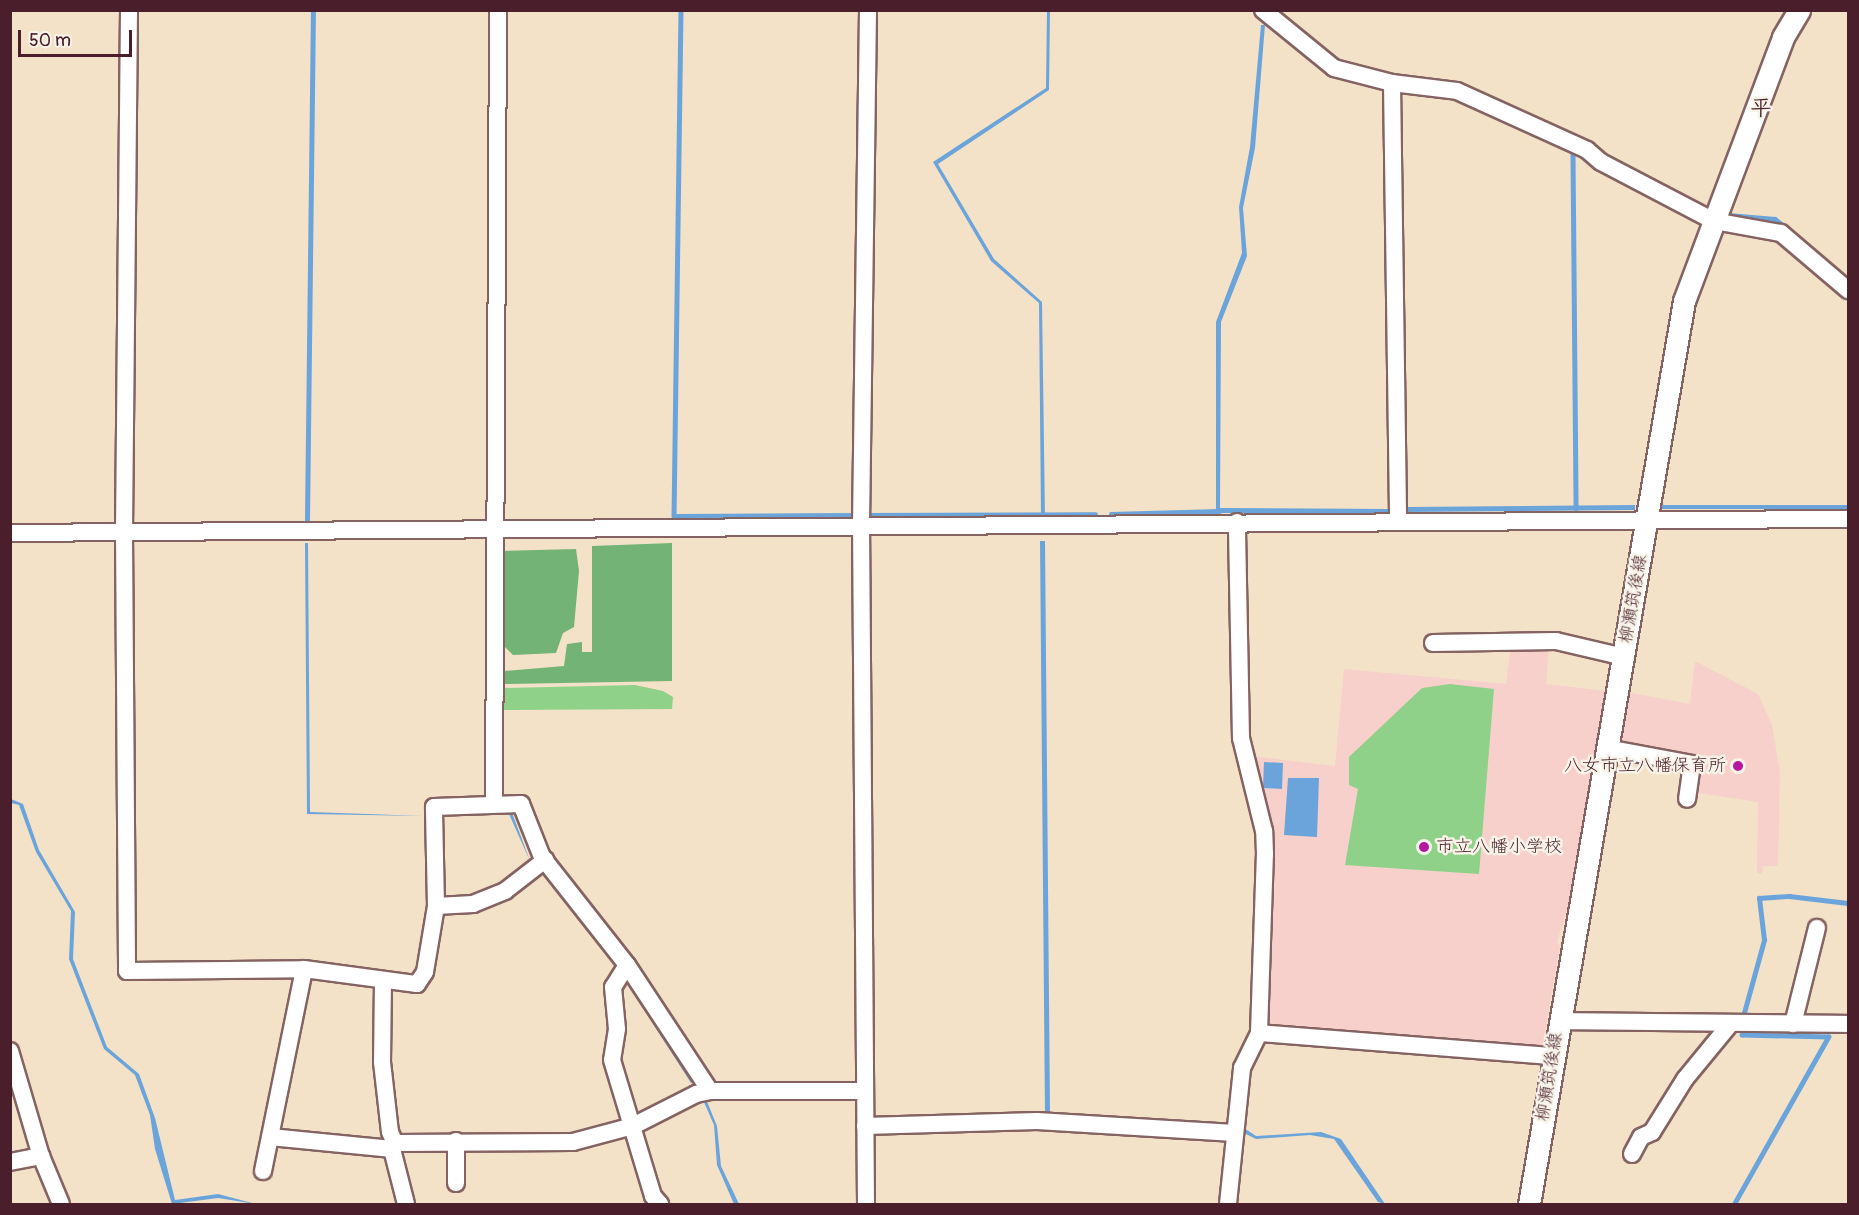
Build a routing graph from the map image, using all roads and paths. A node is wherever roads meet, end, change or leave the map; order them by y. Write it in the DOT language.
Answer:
graph roads {
  1 [pos="129,10"];
  2 [pos="498,10"];
  3 [pos="868,10"];
  4 [pos="1263,10"];
  5 [pos="1799,10"];
  6 [pos="1392,83"];
  7 [pos="1714,221"];
  8 [pos="1848,290"];
  9 [pos="1848,519"];
  10 [pos="1648,521"];
  11 [pos="1237,522"];
  12 [pos="1398,522"];
  13 [pos="861,525"];
  14 [pos="494,531"];
  15 [pos="10,533"];
  16 [pos="124,533"];
  17 [pos="1432,643"];
  18 [pos="1624,657"];
  19 [pos="1607,748"];
  20 [pos="1687,799"];
  21 [pos="494,803"];
  22 [pos="545,860"];
  23 [pos="435,906"];
  24 [pos="1817,928"];
  25 [pos="627,965"];
  26 [pos="304,969"];
  27 [pos="383,981"];
  28 [pos="1559,1021"];
  29 [pos="1731,1023"];
  30 [pos="1793,1024"];
  31 [pos="1848,1024"];
  32 [pos="1259,1033"];
  33 [pos="10,1051"];
  34 [pos="1552,1056"];
  35 [pos="710,1091"];
  36 [pos="866,1091"];
  37 [pos="633,1126"];
  38 [pos="866,1126"];
  39 [pos="1235,1133"];
  40 [pos="270,1137"];
  41 [pos="456,1141"];
  42 [pos="394,1146"];
  43 [pos="1632,1154"];
  44 [pos="41,1156"];
  45 [pos="10,1162"];
  46 [pos="263,1171"];
  47 [pos="456,1183"];
  48 [pos="61,1204"];
  49 [pos="406,1204"];
  50 [pos="660,1204"];
  51 [pos="866,1204"];
  52 [pos="1228,1204"];
  53 [pos="1529,1204"];
  1 -- 16 [label="street"];
  2 -- 14 [label="street"];
  3 -- 13 [label="street"];
  4 -- 6 [label="street"];
  5 -- 7 [label="main road, 柳瀬筑後線"];
  6 -- 7 [label="street"];
  6 -- 12 [label="street"];
  7 -- 8 [label="street"];
  7 -- 10 [label="main road, 柳瀬筑後線"];
  9 -- 10 [label="street"];
  10 -- 12 [label="street"];
  10 -- 18 [label="main road, 柳瀬筑後線"];
  11 -- 12 [label="street"];
  11 -- 13 [label="street"];
  11 -- 32 [label="street"];
  13 -- 14 [label="street"];
  13 -- 36 [label="street"];
  14 -- 16 [label="street"];
  14 -- 21 [label="street"];
  15 -- 16 [label="street"];
  16 -- 26 [label="street"];
  17 -- 18 [label="street"];
  18 -- 19 [label="main road, 柳瀬筑後線"];
  19 -- 20 [label="street"];
  19 -- 28 [label="main road, 柳瀬筑後線"];
  21 -- 22 [label="street"];
  21 -- 23 [label="street"];
  22 -- 23 [label="street"];
  22 -- 25 [label="street"];
  23 -- 27 [label="street"];
  24 -- 30 [label="street"];
  25 -- 35 [label="street"];
  25 -- 37 [label="street"];
  26 -- 27 [label="street"];
  26 -- 40 [label="street"];
  27 -- 42 [label="street"];
  28 -- 29 [label="street"];
  28 -- 34 [label="main road, 柳瀬筑後線"];
  29 -- 30 [label="street"];
  29 -- 43 [label="street"];
  30 -- 31 [label="street"];
  32 -- 34 [label="street"];
  32 -- 39 [label="street"];
  33 -- 44 [label="street"];
  34 -- 53 [label="main road, 柳瀬筑後線"];
  35 -- 36 [label="street"];
  35 -- 37 [label="street"];
  36 -- 38 [label="street"];
  37 -- 41 [label="street"];
  37 -- 50 [label="street"];
  38 -- 39 [label="street"];
  38 -- 51 [label="street"];
  39 -- 52 [label="street"];
  40 -- 42 [label="street"];
  40 -- 46 [label="street"];
  41 -- 42 [label="street"];
  41 -- 47 [label="street"];
  42 -- 49 [label="street"];
  44 -- 45 [label="street"];
  44 -- 48 [label="street"];
}
